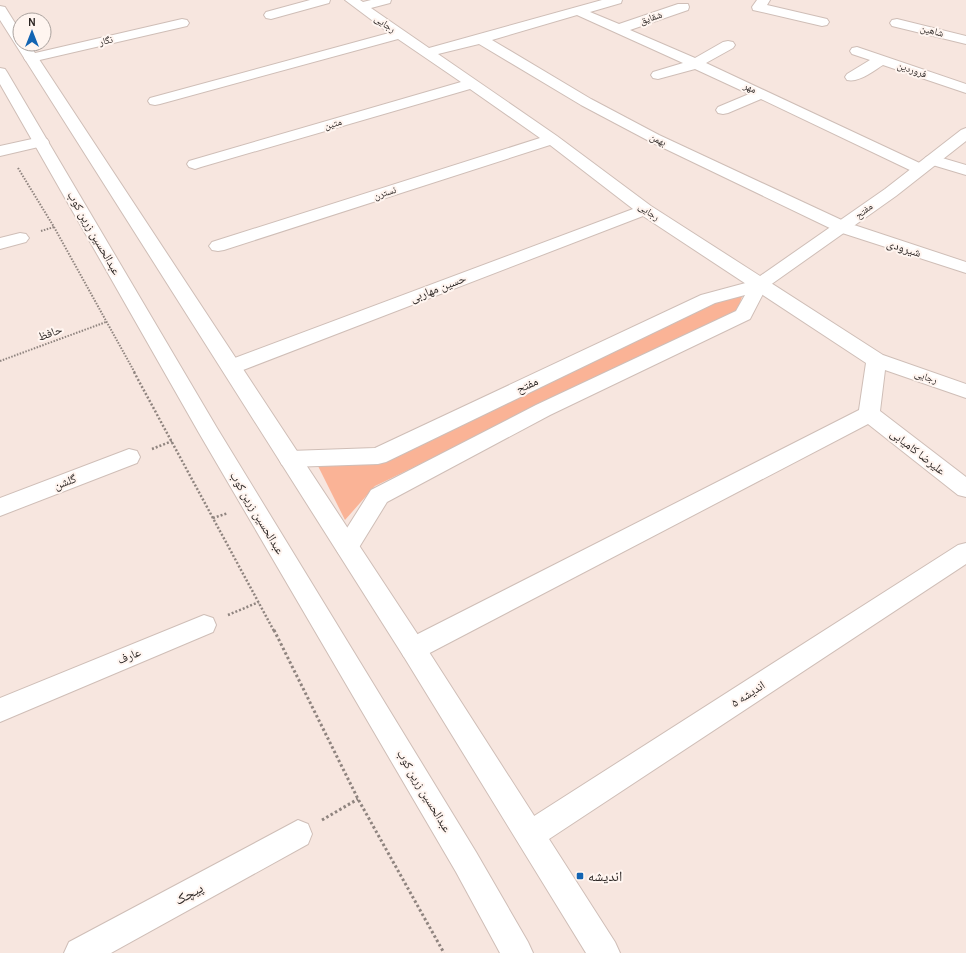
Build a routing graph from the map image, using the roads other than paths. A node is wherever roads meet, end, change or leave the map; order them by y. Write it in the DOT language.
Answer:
graph roads {
  1 [pos="324,0"];
  2 [pos="385,0"];
  3 [pos="616,0"];
  4 [pos="764,0"];
  5 [pos="356,3"];
  6 [pos="683,7"];
  7 [pos="578,11"];
  8 [pos="271,15"];
  9 [pos="2,16"];
  10 [pos="822,22"];
  11 [pos="182,23"];
  12 [pos="897,23"];
  13 [pos="619,29"];
  14 [pos="12,30"];
  15 [pos="399,34"];
  16 [pos="481,39"];
  17 [pos="966,40"];
  18 [pos="728,45"];
  19 [pos="857,51"];
  20 [pos="27,52"];
  21 [pos="426,53"];
  22 [pos="31,58"];
  23 [pos="881,60"];
  24 [pos="695,64"];
  25 [pos="658,75"];
  26 [pos="852,77"];
  27 [pos="3,82"];
  28 [pos="471,84"];
  29 [pos="966,90"];
  30 [pos="761,94"];
  31 [pos="155,101"];
  32 [pos="723,110"];
  33 [pos="966,134"];
  34 [pos="552,139"];
  35 [pos="40,142"];
  36 [pos="4,150"];
  37 [pos="194,164"];
  38 [pos="926,165"];
  39 [pos="966,170"];
  40 [pos="645,210"];
  41 [pos="842,227"];
  42 [pos="20,238"];
  43 [pos="0,244"];
  44 [pos="218,246"];
  45 [pos="966,268"];
  46 [pos="759,285"];
  47 [pos="876,360"];
  48 [pos="231,366"];
  49 [pos="966,391"];
  50 [pos="869,414"];
  51 [pos="129,457"];
  52 [pos="290,459"];
  53 [pos="966,489"];
  54 [pos="0,507"];
  55 [pos="347,547"];
  56 [pos="966,552"];
  57 [pos="204,625"];
  58 [pos="413,649"];
  59 [pos="0,710"];
  60 [pos="298,834"];
  61 [pos="530,835"];
  62 [pos="80,953"];
  63 [pos="518,953"];
  64 [pos="604,953"];
  1 -- 8 [label="street"];
  2 -- 5 [label="street"];
  3 -- 7 [label="street"];
  4 -- 10 [label="street"];
  5 -- 15 [label="street, رجایی"];
  6 -- 13 [label="street, شقایق"];
  7 -- 13 [label="street, مهر"];
  7 -- 16 [label="street"];
  9 -- 14 [label="street"];
  11 -- 22 [label="street, نگار"];
  12 -- 17 [label="street, شاهین"];
  13 -- 24 [label="street, مهر"];
  15 -- 21 [label="street, رجایی"];
  15 -- 31 [label="street"];
  16 -- 21 [label="street"];
  16 -- 41 [label="street, بهمن"];
  18 -- 24 [label="street"];
  19 -- 23 [label="street, فروردین"];
  20 -- 22 [label="street"];
  21 -- 28 [label="street, رجایی"];
  22 -- 48 [label="street"];
  23 -- 26 [label="street"];
  23 -- 29 [label="street, فروردین"];
  24 -- 25 [label="street"];
  24 -- 30 [label="street, مهر"];
  27 -- 35 [label="street, عبدالحسین زرین کوب"];
  28 -- 34 [label="street, رجایی"];
  28 -- 37 [label="street, متین"];
  30 -- 32 [label="street"];
  30 -- 38 [label="street, مهر"];
  33 -- 38 [label="street, مفتح"];
  34 -- 40 [label="street, رجایی"];
  34 -- 44 [label="street, نسترن"];
  35 -- 36 [label="street"];
  35 -- 63 [label="street, عبدالحسین زرین کوب"];
  38 -- 39 [label="street, مهر"];
  38 -- 41 [label="street, مفتح"];
  40 -- 46 [label="street, رجایی"];
  40 -- 48 [label="street, حسین مهاربی"];
  41 -- 45 [label="street, شیرودی"];
  41 -- 46 [label="street, مفتح"];
  42 -- 43 [label="street"];
  46 -- 47 [label="street, رجایی"];
  46 -- 52 [label="street, مفتح"];
  46 -- 55 [label="street, مفتح"];
  47 -- 49 [label="street, رجایی"];
  47 -- 50 [label="street"];
  48 -- 52 [label="street"];
  50 -- 53 [label="street, علیرضا کامیابی"];
  50 -- 58 [label="street"];
  51 -- 54 [label="street, گلشن"];
  52 -- 55 [label="street"];
  55 -- 58 [label="street"];
  56 -- 61 [label="street, اندیشه ۵"];
  57 -- 59 [label="street, عارف"];
  58 -- 61 [label="street"];
  60 -- 62 [label="street, پیچک"];
  61 -- 64 [label="street"];
}
